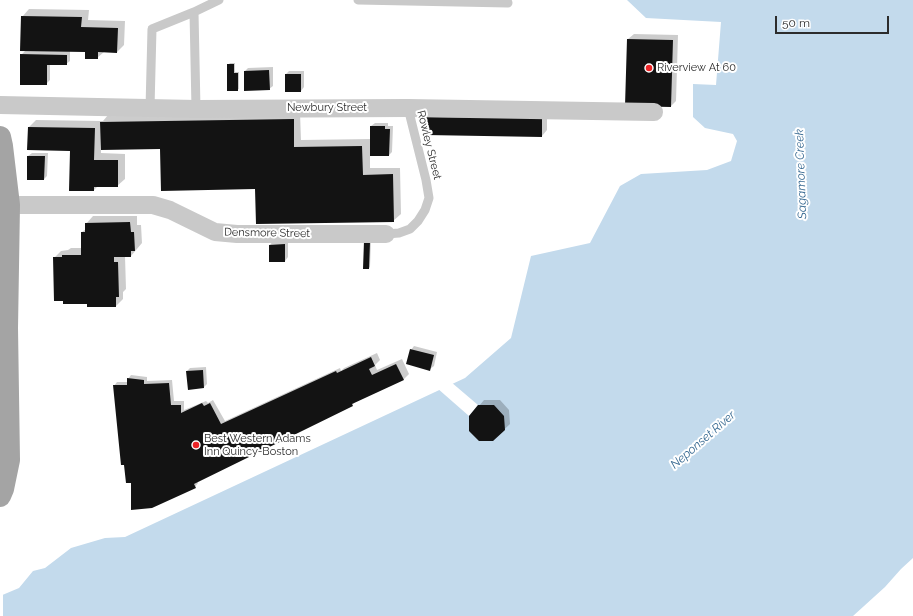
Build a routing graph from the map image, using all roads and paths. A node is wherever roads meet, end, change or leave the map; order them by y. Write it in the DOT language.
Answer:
graph roads {
  1 [pos="219,0"];
  2 [pos="358,0"];
  3 [pos="507,0"];
  4 [pos="194,12"];
  5 [pos="0,105"];
  6 [pos="150,108"];
  7 [pos="408,108"];
  8 [pos="196,109"];
  9 [pos="654,112"];
  10 [pos="0,137"];
  11 [pos="9,205"];
  12 [pos="386,234"];
  13 [pos="0,496"];
  1 -- 4 [label="lane"];
  2 -- 3 [label="lane"];
  4 -- 6 [label="lane"];
  4 -- 8 [label="lane"];
  5 -- 6 [label="street, Newbury Street"];
  6 -- 8 [label="street, Newbury Street"];
  7 -- 8 [label="street, Newbury Street"];
  7 -- 9 [label="street, Newbury Street"];
  7 -- 12 [label="lane, Rowley Street"];
  10 -- 11 [label="main road"];
  11 -- 12 [label="street, Densmore Street"];
  11 -- 13 [label="main road"];
}
